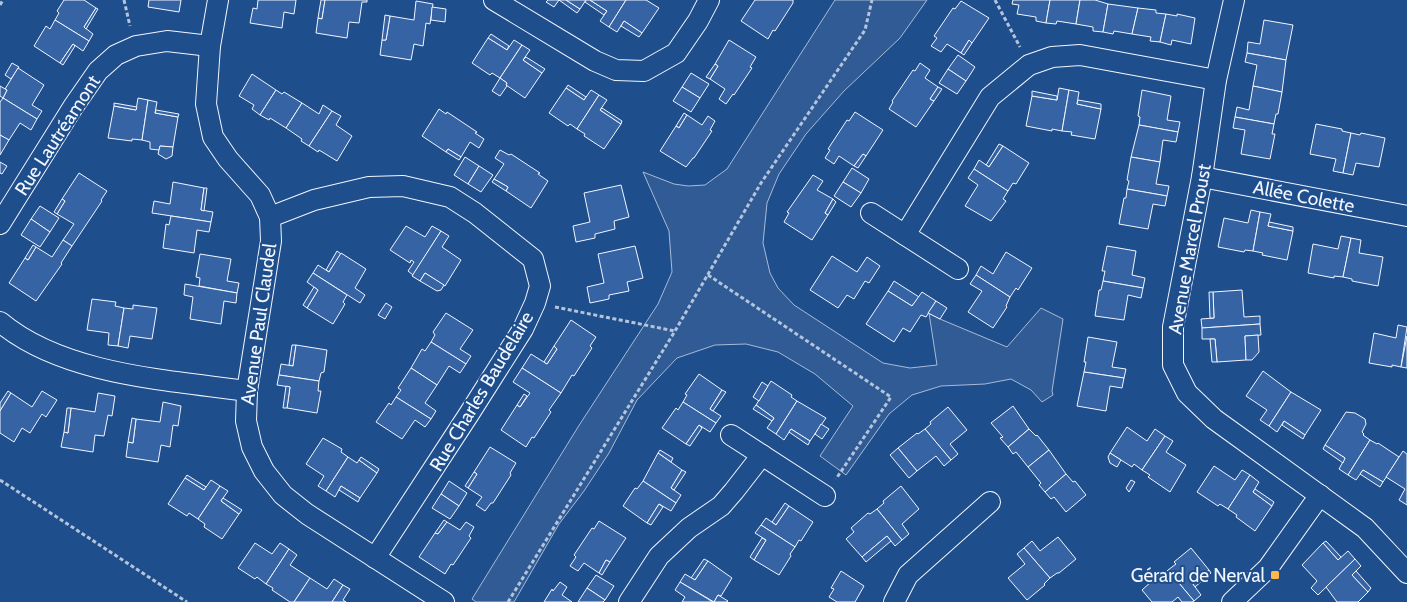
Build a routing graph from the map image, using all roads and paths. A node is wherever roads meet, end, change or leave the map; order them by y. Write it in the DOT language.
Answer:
graph roads {
  1 [pos="3,0"];
  2 [pos="124,0"];
  3 [pos="218,0"];
  4 [pos="494,0"];
  5 [pos="709,0"];
  6 [pos="872,0"];
  7 [pos="995,0"];
  8 [pos="1234,0"];
  9 [pos="0,5"];
  10 [pos="136,46"];
  11 [pos="210,46"];
  12 [pos="1029,65"];
  13 [pos="1216,80"];
  14 [pos="1202,177"];
  15 [pos="871,213"];
  16 [pos="1407,216"];
  17 [pos="270,217"];
  18 [pos="0,224"];
  19 [pos="905,235"];
  20 [pos="958,269"];
  21 [pos="708,275"];
  22 [pos="535,302"];
  23 [pos="0,322"];
  24 [pos="675,331"];
  25 [pos="247,391"];
  26 [pos="731,435"];
  27 [pos="762,455"];
  28 [pos="0,480"];
  29 [pos="1320,495"];
  30 [pos="825,496"];
  31 [pos="990,502"];
  32 [pos="376,558"];
  33 [pos="1407,573"];
  34 [pos="187,602"];
  35 [pos="444,602"];
  36 [pos="508,602"];
  37 [pos="629,602"];
  38 [pos="894,602"];
  39 [pos="1232,602"];
  1 -- 9 [label="path"];
  2 -- 10 [label="path"];
  3 -- 11 [label="street, Avenue Paul Claudel"];
  4 -- 5 [label="street"];
  6 -- 21 [label="path"];
  7 -- 12 [label="path"];
  8 -- 13 [label="street, Avenue Marcel Proust"];
  10 -- 11 [label="street, Rue Lautréamont"];
  10 -- 18 [label="street, Rue Lautréamont"];
  11 -- 17 [label="street, Avenue Paul Claudel"];
  12 -- 13 [label="street"];
  12 -- 19 [label="street"];
  13 -- 14 [label="street, Avenue Marcel Proust"];
  14 -- 16 [label="street, Allée Colette"];
  14 -- 29 [label="street, Avenue Marcel Proust"];
  15 -- 19 [label="street"];
  17 -- 22 [label="street, Rue Charles Baudelaire"];
  17 -- 25 [label="street, Avenue Paul Claudel"];
  19 -- 20 [label="street"];
  21 -- 24 [label="path"];
  21 -- 30 [label="path"];
  22 -- 24 [label="path"];
  22 -- 32 [label="street, Rue Charles Baudelaire"];
  23 -- 25 [label="street"];
  24 -- 36 [label="path"];
  25 -- 32 [label="street, Avenue Paul Claudel"];
  26 -- 27 [label="street"];
  27 -- 30 [label="street"];
  27 -- 37 [label="street"];
  28 -- 34 [label="path"];
  29 -- 33 [label="street, Avenue Marcel Proust"];
  29 -- 39 [label="street"];
  31 -- 38 [label="street"];
  32 -- 35 [label="street, Avenue Paul Claudel"];
}
